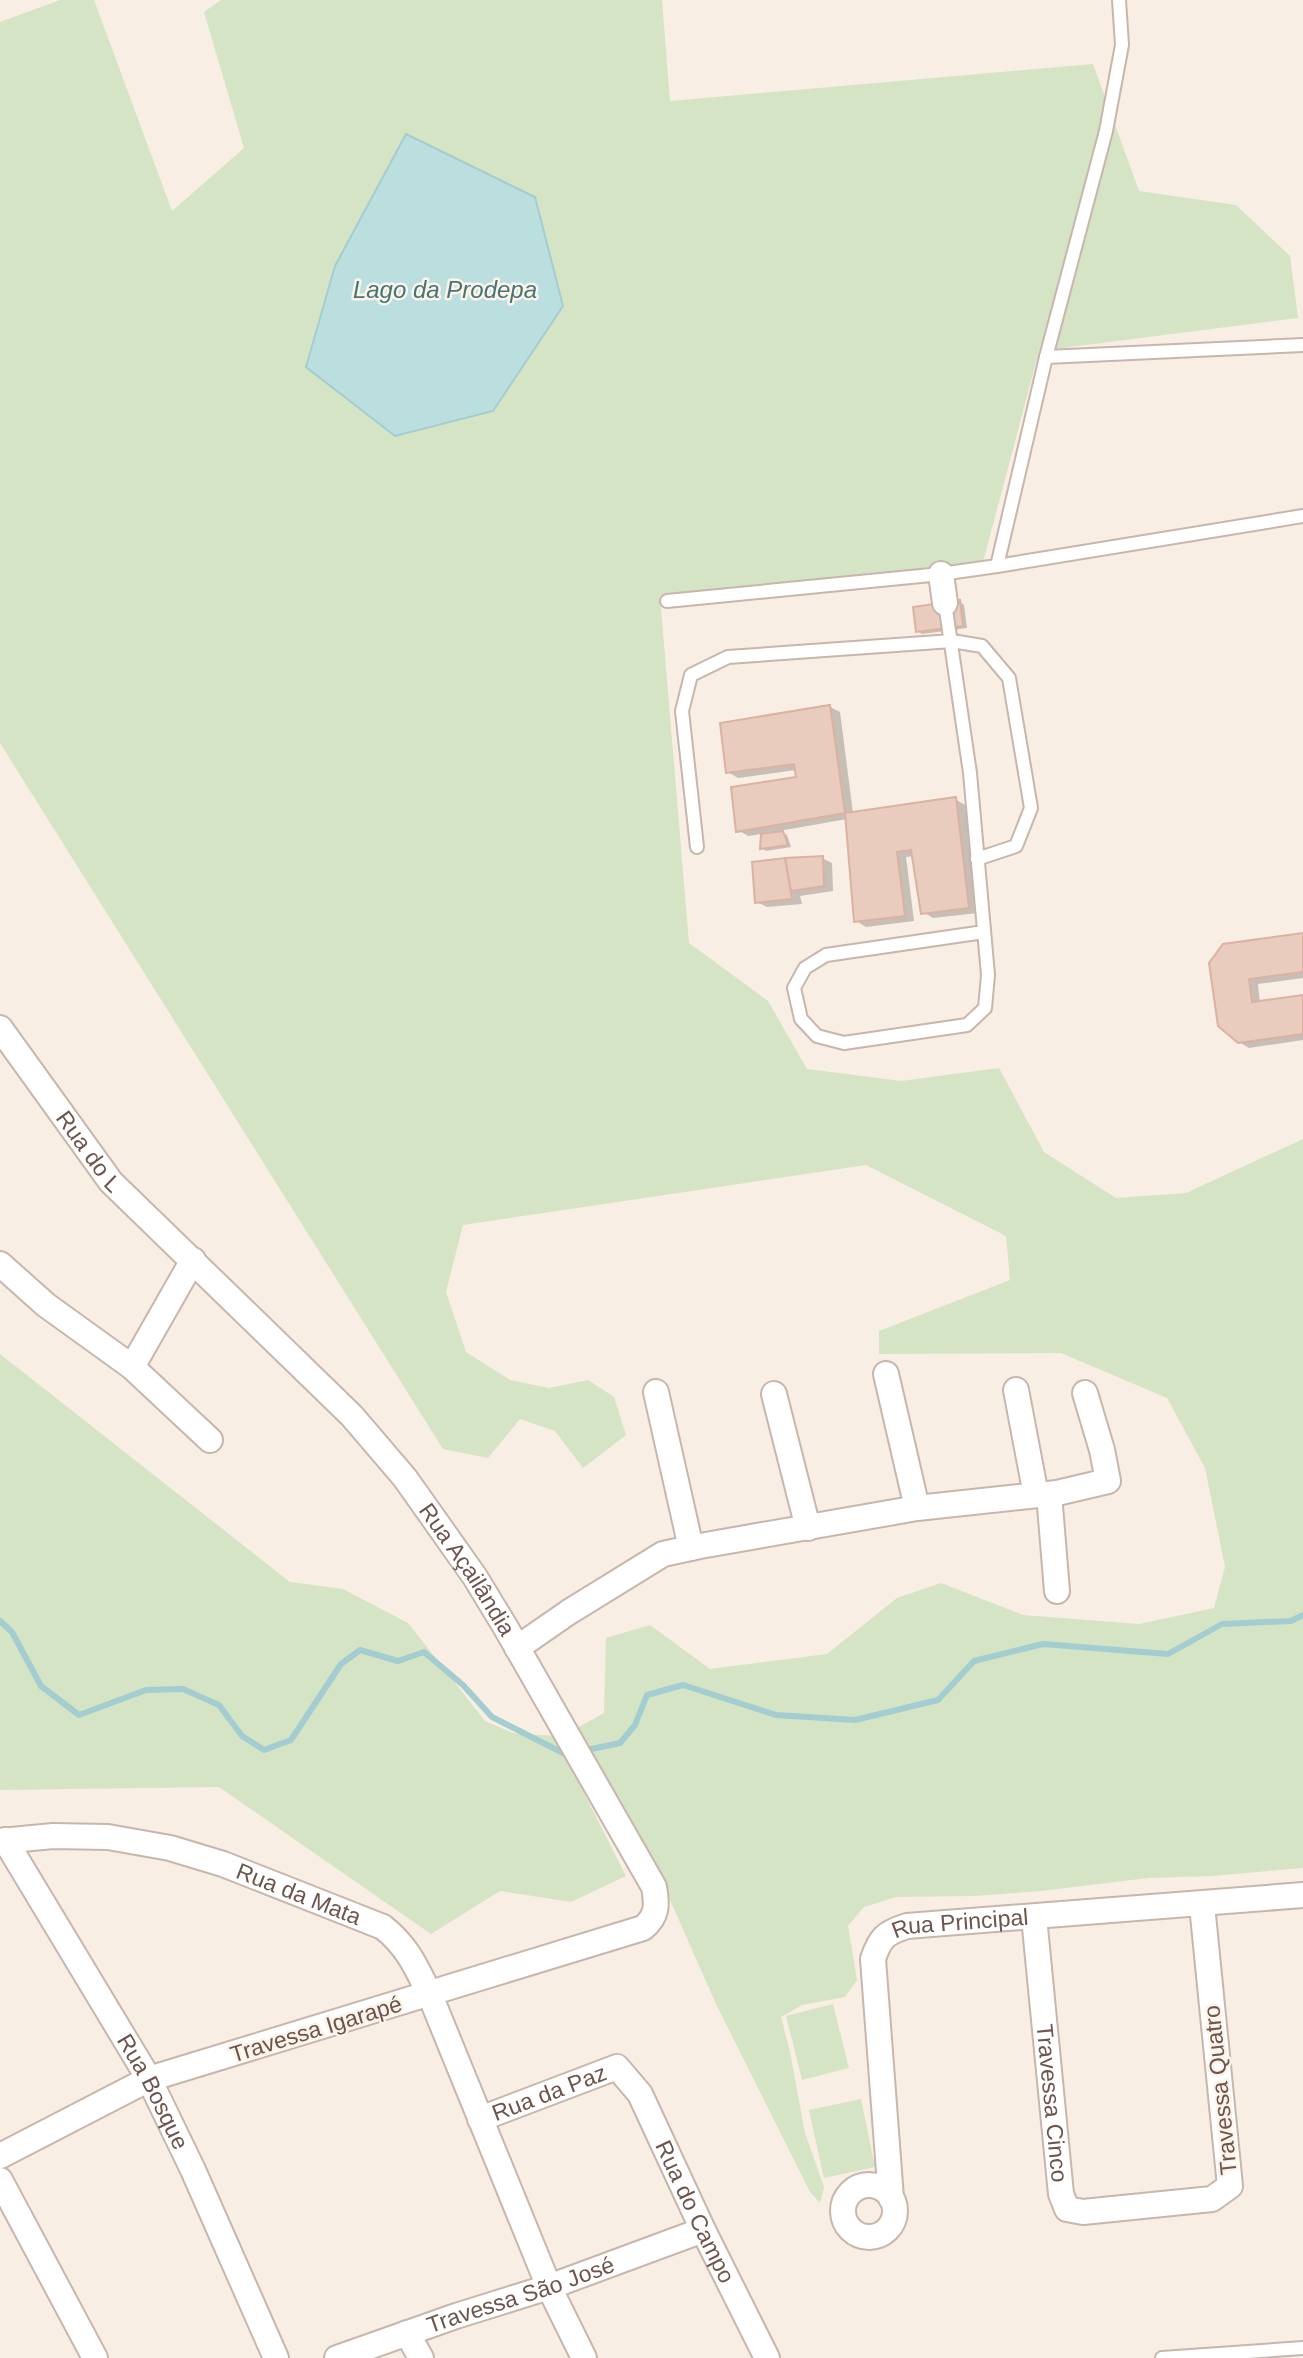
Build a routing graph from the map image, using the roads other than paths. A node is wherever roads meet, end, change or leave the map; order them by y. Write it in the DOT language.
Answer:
graph roads {
  1 [pos="1119,0"];
  2 [pos="1303,345"];
  3 [pos="1046,357"];
  4 [pos="1303,516"];
  5 [pos="997,566"];
  6 [pos="941,574"];
  7 [pos="667,601"];
  8 [pos="945,603"];
  9 [pos="952,641"];
  10 [pos="697,847"];
  11 [pos="977,859"];
  12 [pos="984,932"];
  13 [pos="0,1028"];
  14 [pos="193,1260"];
  15 [pos="0,1264"];
  16 [pos="132,1367"];
  17 [pos="886,1374"];
  18 [pos="1016,1390"];
  19 [pos="656,1392"];
  20 [pos="1085,1393"];
  21 [pos="774,1394"];
  22 [pos="210,1440"];
  23 [pos="1043,1494"];
  24 [pos="917,1508"];
  25 [pos="808,1528"];
  26 [pos="691,1548"];
  27 [pos="1057,1591"];
  28 [pos="517,1648"];
  29 [pos="3,1840"];
  30 [pos="1303,1895"];
  31 [pos="1202,1905"];
  32 [pos="1034,1917"];
  33 [pos="643,1927"];
  34 [pos="430,1995"];
  35 [pos="617,2067"];
  36 [pos="149,2079"];
  37 [pos="480,2119"];
  38 [pos="0,2155"];
  39 [pos="0,2180"];
  40 [pos="891,2198"];
  41 [pos="1146,2206"];
  42 [pos="704,2230"];
  43 [pos="549,2287"];
  44 [pos="407,2333"];
  45 [pos="1303,2348"];
  46 [pos="95,2358"];
  47 [pos="276,2358"];
  48 [pos="337,2358"];
  49 [pos="421,2358"];
  50 [pos="584,2358"];
  51 [pos="767,2358"];
  52 [pos="1162,2358"];
  1 -- 3 [label="lane"];
  2 -- 3 [label="lane"];
  3 -- 5 [label="lane"];
  4 -- 5 [label="lane"];
  5 -- 6 [label="lane"];
  6 -- 7 [label="lane"];
  6 -- 8 [label="street"];
  8 -- 9 [label="lane"];
  9 -- 10 [label="lane"];
  9 -- 11 [label="lane"];
  9 -- 11 [label="lane"];
  11 -- 12 [label="lane"];
  12 -- 12 [label="lane"];
  13 -- 14 [label="street, Rua do L"];
  14 -- 16 [label="street"];
  14 -- 28 [label="street, Rua Açailândia"];
  15 -- 16 [label="street"];
  16 -- 22 [label="street"];
  17 -- 24 [label="street"];
  18 -- 23 [label="street"];
  19 -- 26 [label="street"];
  20 -- 23 [label="street"];
  21 -- 25 [label="street"];
  23 -- 24 [label="street"];
  23 -- 27 [label="street"];
  24 -- 25 [label="street"];
  25 -- 26 [label="street"];
  26 -- 28 [label="street"];
  28 -- 33 [label="street, Rua Açailândia"];
  29 -- 34 [label="street, Rua da Mata"];
  29 -- 36 [label="street, Rua Bosque"];
  30 -- 31 [label="street, Rua Principal"];
  31 -- 32 [label="street, Rua Principal"];
  31 -- 41 [label="street, Travessa Quatro"];
  32 -- 40 [label="street, Rua Principal"];
  32 -- 41 [label="street, Travessa Cinco"];
  33 -- 34 [label="street, Travessa Igarapé"];
  34 -- 36 [label="street, Travessa Igarapé"];
  34 -- 37 [label="street, Rua da Mata"];
  35 -- 37 [label="street, Rua da Paz"];
  35 -- 42 [label="street, Rua do Campo"];
  36 -- 38 [label="street, Travessa Igarapé"];
  36 -- 47 [label="street, Rua Bosque"];
  37 -- 43 [label="street"];
  39 -- 46 [label="street"];
  42 -- 43 [label="street, Travessa São José"];
  42 -- 51 [label="street, Rua do Campo"];
  43 -- 44 [label="street, Travessa São José"];
  43 -- 50 [label="street"];
  44 -- 48 [label="street, Travessa São José"];
  44 -- 49 [label="street"];
  45 -- 52 [label="lane"];
}
